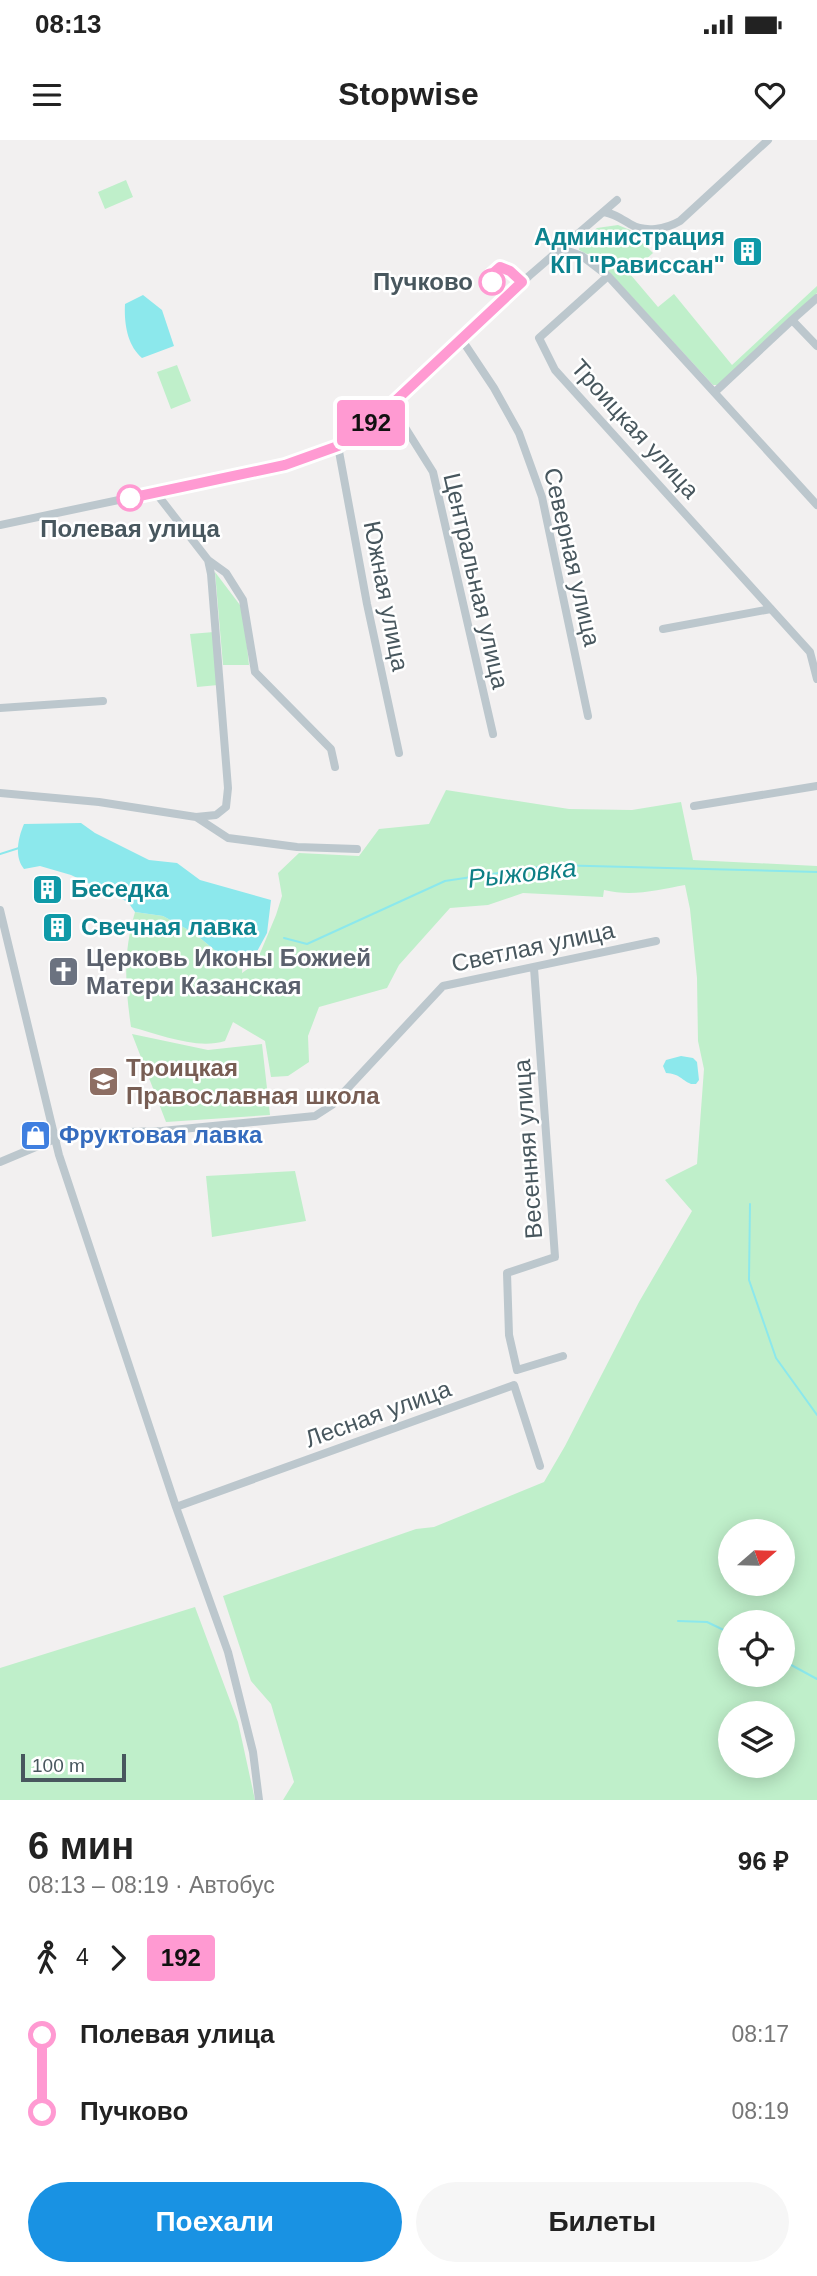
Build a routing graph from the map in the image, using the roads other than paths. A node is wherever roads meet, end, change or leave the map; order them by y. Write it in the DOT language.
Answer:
graph roads {
  1 [pos="768,140"];
  2 [pos="617,200"];
  3 [pos="604,212"];
  4 [pos="560,248"];
  5 [pos="605,273"];
  6 [pos="817,298"];
  7 [pos="792,320"];
  8 [pos="462,340"];
  9 [pos="817,346"];
  10 [pos="715,392"];
  11 [pos="391,405"];
  12 [pos="338,446"];
  13 [pos="156,493"];
  14 [pos="817,505"];
  15 [pos="0,525"];
  16 [pos="208,560"];
  17 [pos="771,608"];
  18 [pos="663,629"];
  19 [pos="817,679"];
  20 [pos="103,701"];
  21 [pos="0,708"];
  22 [pos="588,716"];
  23 [pos="493,734"];
  24 [pos="399,753"];
  25 [pos="335,767"];
  26 [pos="817,786"];
  27 [pos="0,793"];
  28 [pos="694,806"];
  29 [pos="196,817"];
  30 [pos="357,849"];
  31 [pos="0,910"];
  32 [pos="1,922"];
  33 [pos="656,941"];
  34 [pos="534,968"];
  35 [pos="54,1139"];
  36 [pos="0,1162"];
  37 [pos="563,1356"];
  38 [pos="540,1466"];
  39 [pos="176,1507"];
  40 [pos="259,1800"];
  1 -- 3 [label="street"];
  2 -- 3 [label="street"];
  3 -- 4 [label="street"];
  4 -- 5 [label="street"];
  4 -- 8 [label="street"];
  5 -- 10 [label="street"];
  5 -- 17 [label="street, Троицкая улица"];
  6 -- 7 [label="street"];
  7 -- 9 [label="street"];
  7 -- 10 [label="street"];
  8 -- 11 [label="street"];
  8 -- 22 [label="street, Северная улица"];
  10 -- 14 [label="street"];
  11 -- 12 [label="street"];
  11 -- 23 [label="street, Центральная улица"];
  12 -- 13 [label="street"];
  12 -- 24 [label="street, Южная улица"];
  13 -- 15 [label="street"];
  13 -- 16 [label="street"];
  16 -- 25 [label="street"];
  16 -- 29 [label="street"];
  17 -- 18 [label="street"];
  17 -- 19 [label="street, Троицкая улица"];
  20 -- 21 [label="street"];
  26 -- 28 [label="street"];
  27 -- 29 [label="street"];
  29 -- 30 [label="street"];
  31 -- 32 [label="street"];
  32 -- 35 [label="street"];
  33 -- 34 [label="street, Светлая улица"];
  34 -- 35 [label="street, Светлая улица"];
  34 -- 37 [label="street, Весенняя улица"];
  35 -- 36 [label="street, Светлая улица"];
  35 -- 39 [label="street"];
  38 -- 39 [label="street, Лесная улица"];
  39 -- 40 [label="street"];
}
